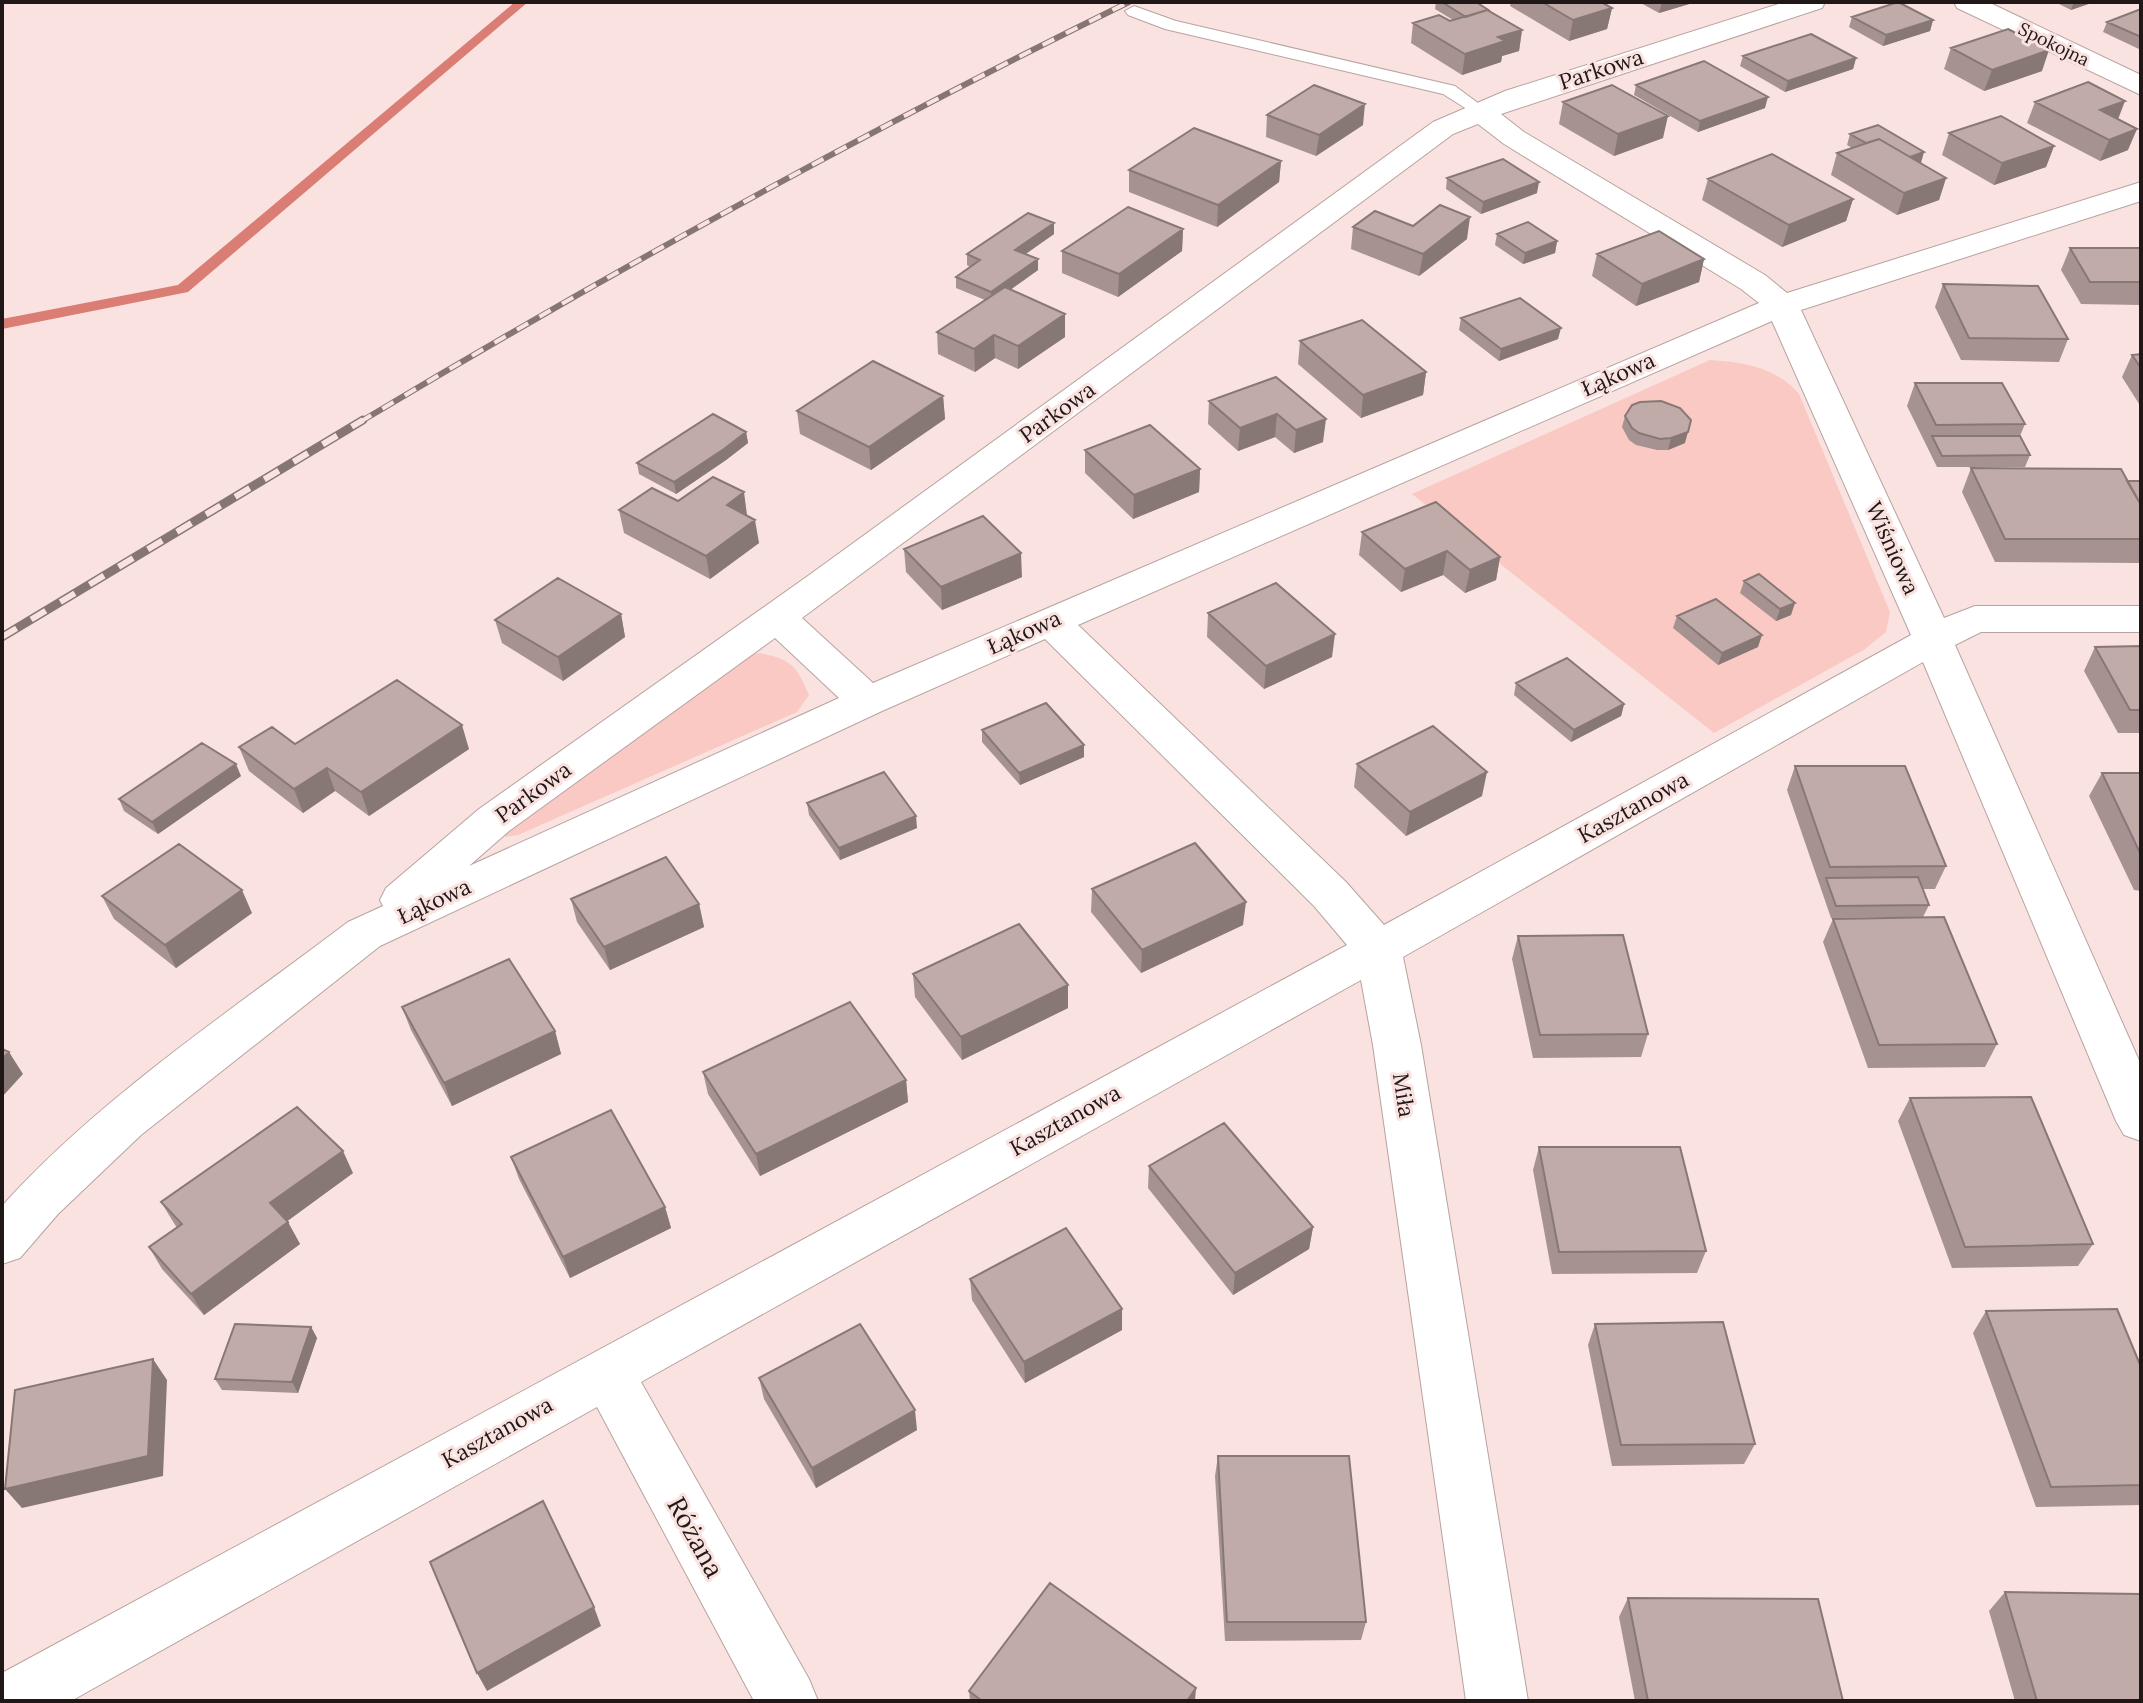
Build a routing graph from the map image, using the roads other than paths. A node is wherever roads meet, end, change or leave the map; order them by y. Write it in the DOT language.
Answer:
graph roads {
  1 [pos="1812,2"];
  2 [pos="1967,2"];
  3 [pos="1134,11"];
  4 [pos="2141,86"];
  5 [pos="1481,112"];
  6 [pos="2141,191"];
  7 [pos="1782,305"];
  8 [pos="776,617"];
  9 [pos="2141,619"];
  10 [pos="1050,621"];
  11 [pos="1934,639"];
  12 [pos="868,701"];
  13 [pos="364,934"];
  14 [pos="1378,949"];
  15 [pos="2141,1121"];
  16 [pos="2,1242"];
  17 [pos="606,1371"];
  18 [pos="11,1701"];
  19 [pos="787,1701"];
  20 [pos="1497,1701"];
  1 -- 5 [label="street, Parkowa"];
  2 -- 4 [label="street, Spokojna"];
  3 -- 5 [label="lane"];
  5 -- 7 [label="street, Wiśniowa"];
  5 -- 8 [label="street, Parkowa"];
  6 -- 7 [label="street, Łąkowa"];
  7 -- 10 [label="street, Łąkowa"];
  7 -- 11 [label="street, Wiśniowa"];
  8 -- 12 [label="street"];
  8 -- 13 [label="street, Parkowa"];
  9 -- 11 [label="street, Kasztanowa"];
  10 -- 12 [label="street, Łąkowa"];
  10 -- 14 [label="street, Miła"];
  11 -- 14 [label="street, Kasztanowa"];
  11 -- 15 [label="street, Wiśniowa"];
  12 -- 13 [label="street, Łąkowa"];
  13 -- 16 [label="street, Łąkowa"];
  14 -- 17 [label="street, Kasztanowa"];
  14 -- 20 [label="street, Miła"];
  17 -- 18 [label="street, Kasztanowa"];
  17 -- 19 [label="street, Różana"];
}
